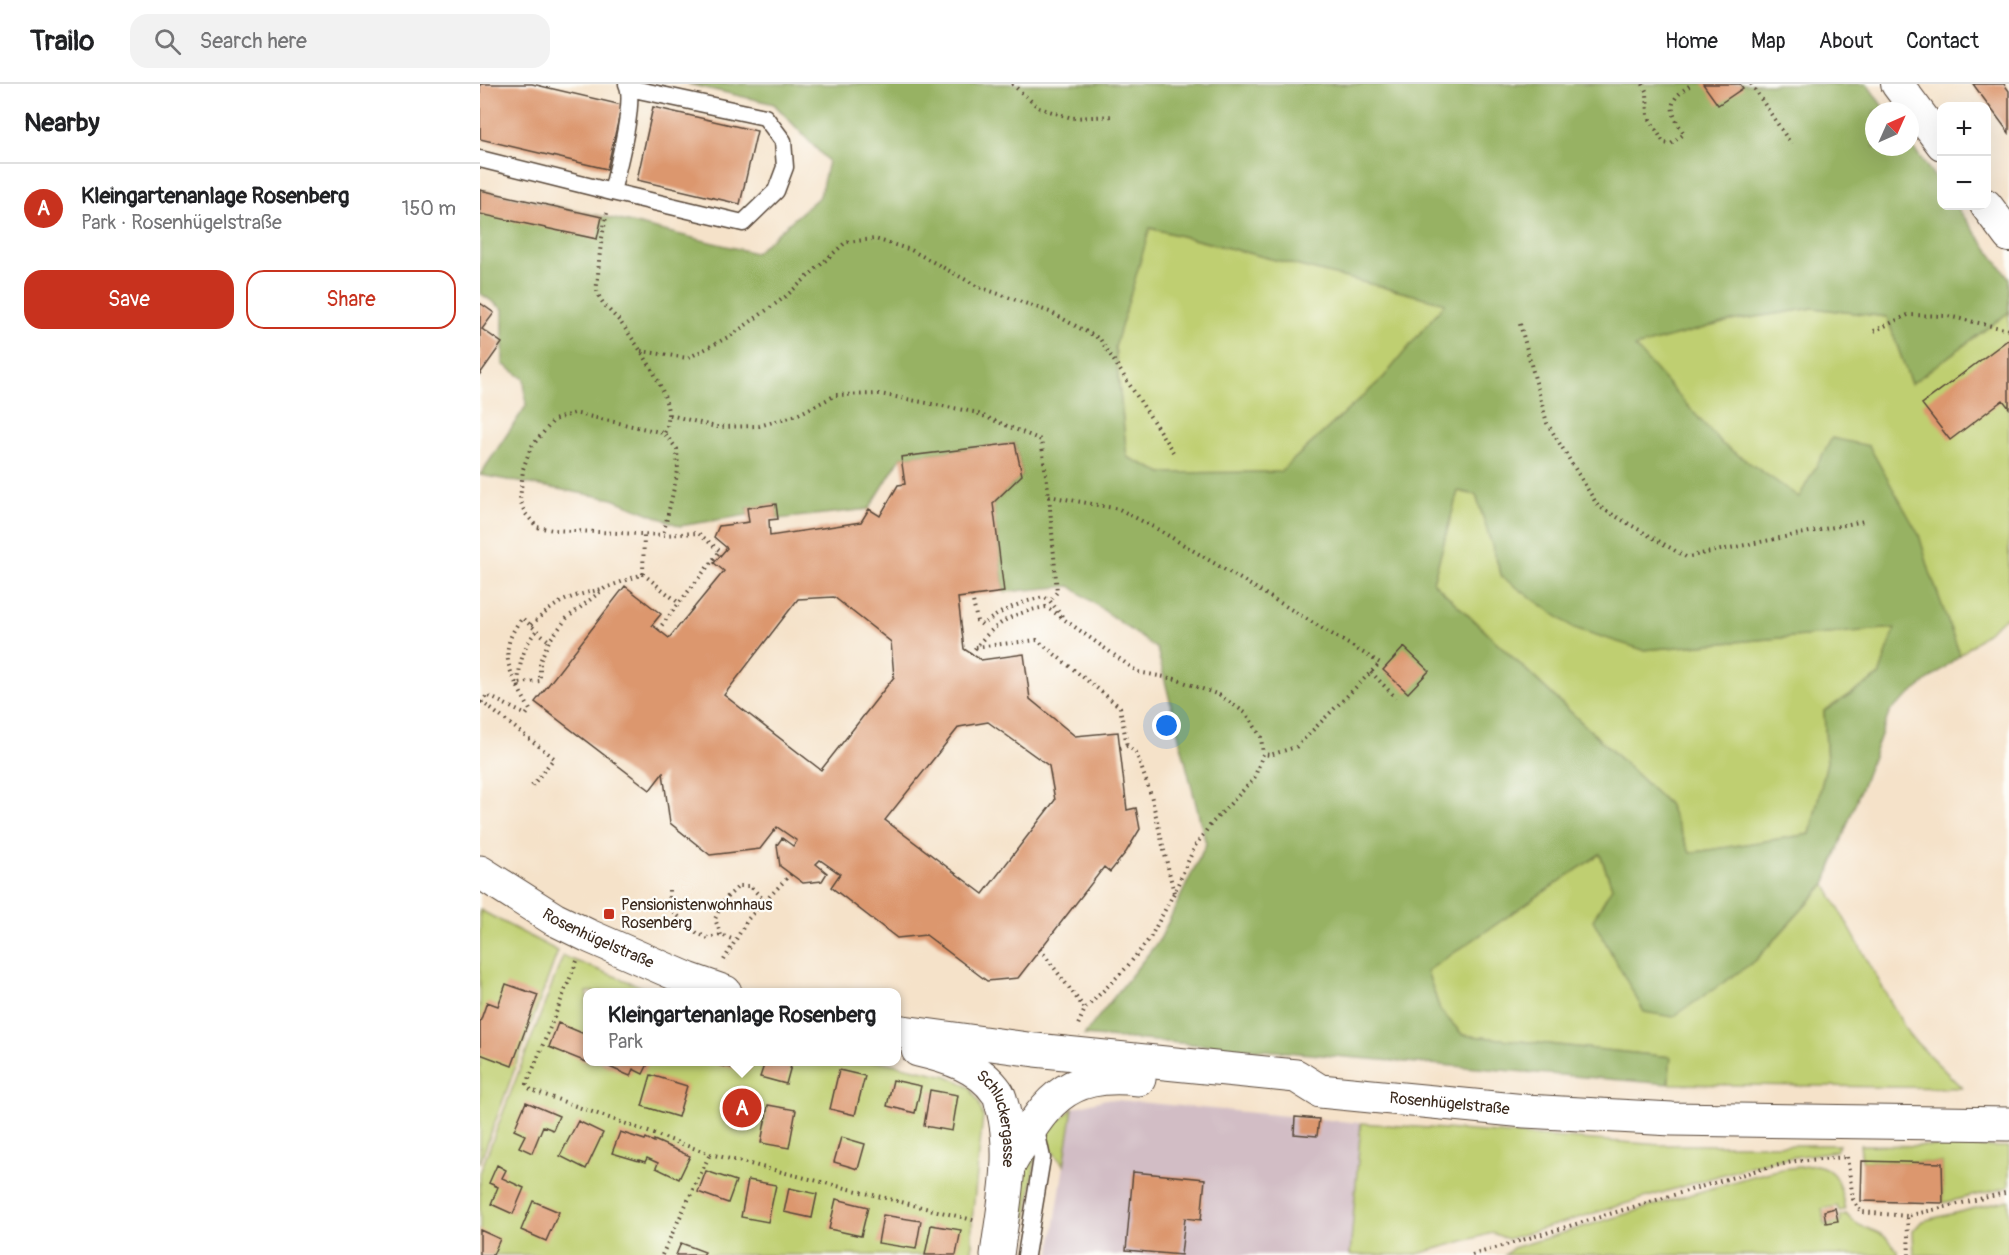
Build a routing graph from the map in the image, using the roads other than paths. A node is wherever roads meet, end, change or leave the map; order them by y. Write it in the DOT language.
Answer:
graph roads {
  1 [pos="1897,84"];
  2 [pos="628,86"];
  3 [pos="1937,139"];
  4 [pos="480,159"];
  5 [pos="612,192"];
  6 [pos="1990,210"];
  7 [pos="2009,236"];
  8 [pos="480,872"];
  9 [pos="724,978"];
  10 [pos="901,1032"];
  11 [pos="901,1044"];
  12 [pos="1320,1091"];
  13 [pos="1035,1121"];
  14 [pos="2009,1124"];
  15 [pos="1008,1167"];
  16 [pos="999,1240"];
  17 [pos="1026,1255"];
  1 -- 3 [label="street"];
  2 -- 5 [label="lane"];
  2 -- 5 [label="lane"];
  4 -- 5 [label="lane"];
  6 -- 7 [label="street"];
  8 -- 9 [label="main road, Rosenhügelstraße"];
  10 -- 12 [label="main road, Rosenhügelstraße"];
  11 -- 15 [label="main road, Schluckergasse"];
  12 -- 13 [label="main road"];
  12 -- 14 [label="main road, Rosenhügelstraße"];
  13 -- 15 [label="main road"];
  13 -- 17 [label="lane"];
  15 -- 16 [label="main road, Schluckergasse"];
}
